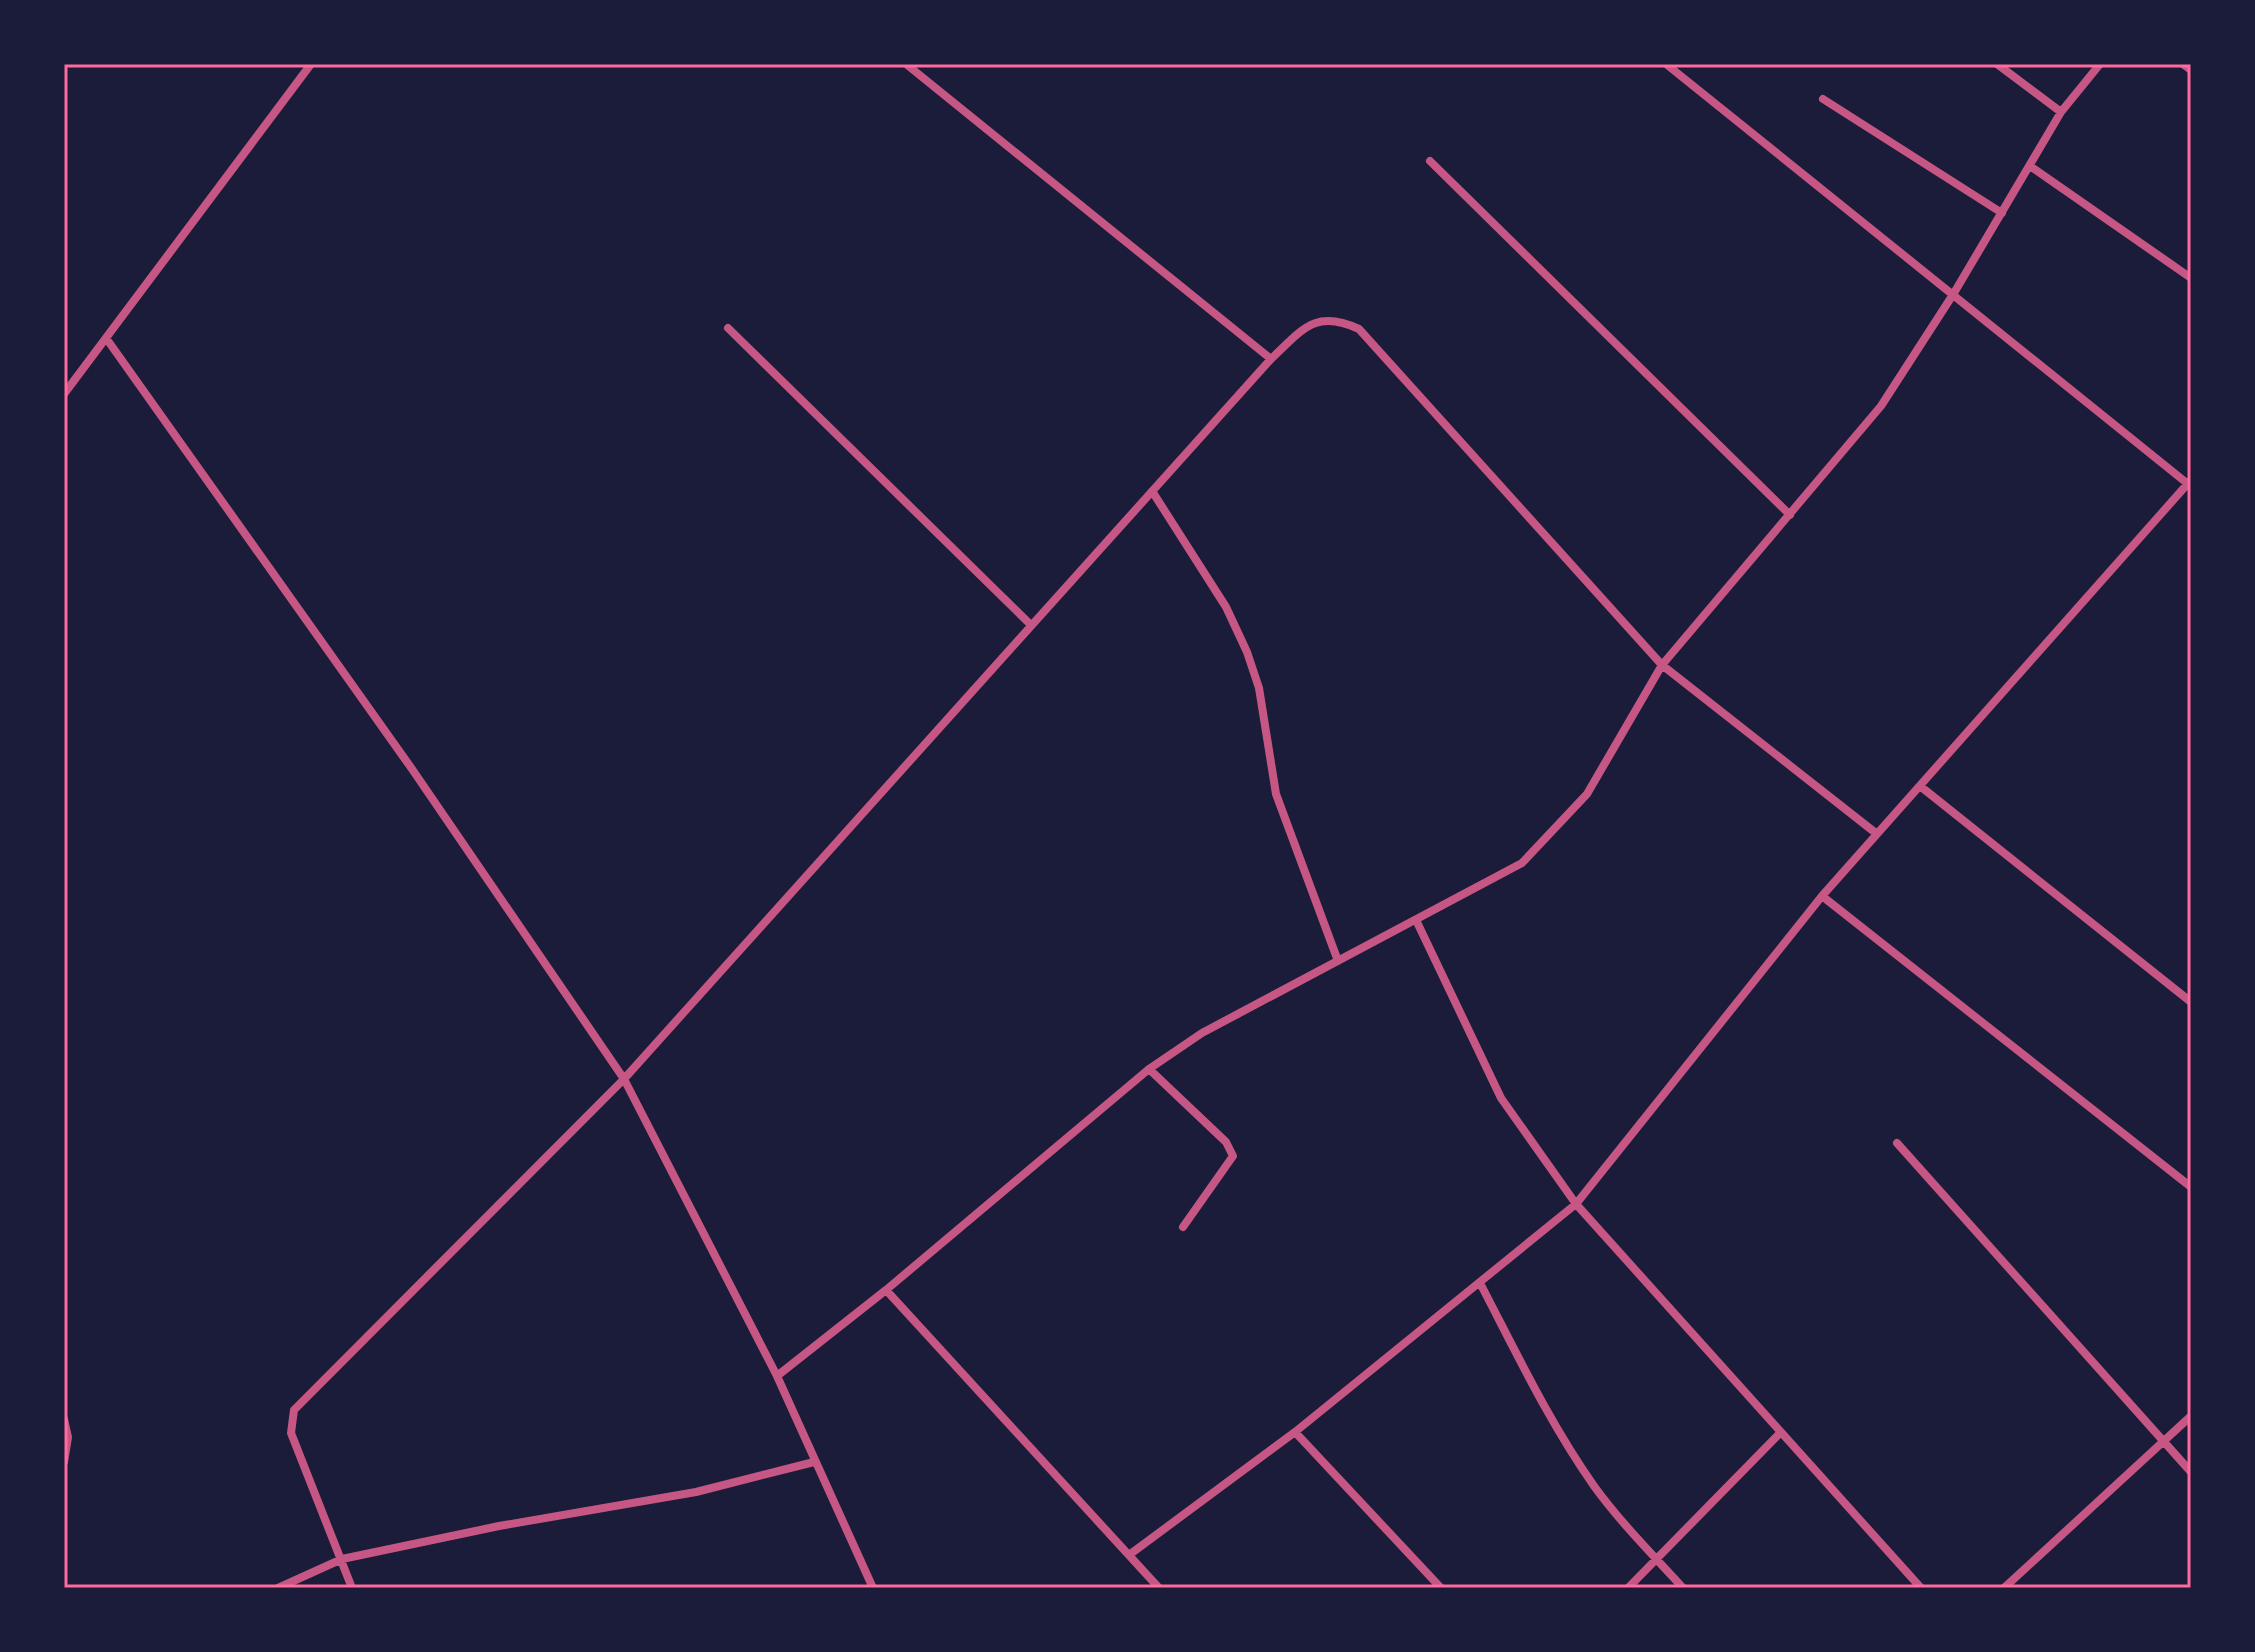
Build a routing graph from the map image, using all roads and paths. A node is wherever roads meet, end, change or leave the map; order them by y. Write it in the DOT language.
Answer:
graph roads {
  1 [pos="311,64"];
  2 [pos="906,64"];
  3 [pos="1666,64"];
  4 [pos="1997,64"];
  5 [pos="2100,64"];
  6 [pos="2183,64"];
  7 [pos="2191,70"];
  8 [pos="1823,99"];
  9 [pos="2061,112"];
  10 [pos="1430,161"];
  11 [pos="2030,166"];
  12 [pos="2002,213"];
  13 [pos="2191,278"];
  14 [pos="1954,293"];
  15 [pos="728,328"];
  16 [pos="106,338"];
  17 [pos="1271,359"];
  18 [pos="64,394"];
  19 [pos="2189,482"];
  20 [pos="1152,491"];
  21 [pos="1790,515"];
  22 [pos="1031,625"];
  23 [pos="1662,665"];
  24 [pos="1920,786"];
  25 [pos="1877,834"];
  26 [pos="1822,896"];
  27 [pos="1416,920"];
  28 [pos="1338,961"];
  29 [pos="2191,1002"];
  30 [pos="1149,1069"];
  31 [pos="624,1079"];
  32 [pos="1897,1143"];
  33 [pos="2191,1187"];
  34 [pos="1576,1204"];
  35 [pos="1183,1227"];
  36 [pos="1480,1283"];
  37 [pos="886,1290"];
  38 [pos="777,1376"];
  39 [pos="2191,1416"];
  40 [pos="64,1419"];
  41 [pos="1295,1432"];
  42 [pos="1781,1432"];
  43 [pos="2164,1439"];
  44 [pos="64,1462"];
  45 [pos="814,1462"];
  46 [pos="2191,1472"];
  47 [pos="1129,1555"];
  48 [pos="342,1559"];
  49 [pos="1656,1559"];
  50 [pos="278,1588"];
  51 [pos="352,1588"];
  52 [pos="873,1588"];
  53 [pos="1159,1588"];
  54 [pos="1441,1588"];
  55 [pos="1628,1588"];
  56 [pos="1683,1588"];
  57 [pos="1921,1588"];
  58 [pos="2004,1588"];
  1 -- 16 [label="street"];
  2 -- 17 [label="street"];
  3 -- 14 [label="street"];
  4 -- 9 [label="street"];
  5 -- 9 [label="street"];
  6 -- 7 [label="street"];
  8 -- 12 [label="street"];
  9 -- 11 [label="street"];
  10 -- 21 [label="street"];
  11 -- 12 [label="street"];
  11 -- 13 [label="street"];
  12 -- 14 [label="street"];
  14 -- 19 [label="street"];
  14 -- 21 [label="street"];
  15 -- 22 [label="street"];
  16 -- 18 [label="street"];
  16 -- 31 [label="street"];
  17 -- 20 [label="street"];
  17 -- 23 [label="street"];
  19 -- 24 [label="street"];
  20 -- 22 [label="street"];
  20 -- 28 [label="street"];
  21 -- 23 [label="street"];
  22 -- 31 [label="street"];
  23 -- 25 [label="street"];
  23 -- 27 [label="street"];
  24 -- 25 [label="street"];
  24 -- 29 [label="street"];
  25 -- 26 [label="street"];
  26 -- 33 [label="street"];
  26 -- 34 [label="street"];
  27 -- 28 [label="street"];
  27 -- 34 [label="street"];
  28 -- 30 [label="street"];
  30 -- 35 [label="street"];
  30 -- 37 [label="street"];
  31 -- 38 [label="street"];
  31 -- 48 [label="street"];
  32 -- 43 [label="street"];
  34 -- 36 [label="street"];
  34 -- 42 [label="street"];
  36 -- 41 [label="street"];
  36 -- 49 [label="street"];
  37 -- 38 [label="street"];
  37 -- 47 [label="street"];
  38 -- 45 [label="street"];
  39 -- 43 [label="street"];
  40 -- 44 [label="street"];
  41 -- 47 [label="street"];
  41 -- 54 [label="street"];
  42 -- 49 [label="street"];
  42 -- 57 [label="street"];
  43 -- 46 [label="street"];
  43 -- 58 [label="street"];
  45 -- 48 [label="street"];
  45 -- 52 [label="street"];
  47 -- 53 [label="street"];
  48 -- 50 [label="street"];
  48 -- 51 [label="street"];
  49 -- 55 [label="street"];
  49 -- 56 [label="street"];
}
